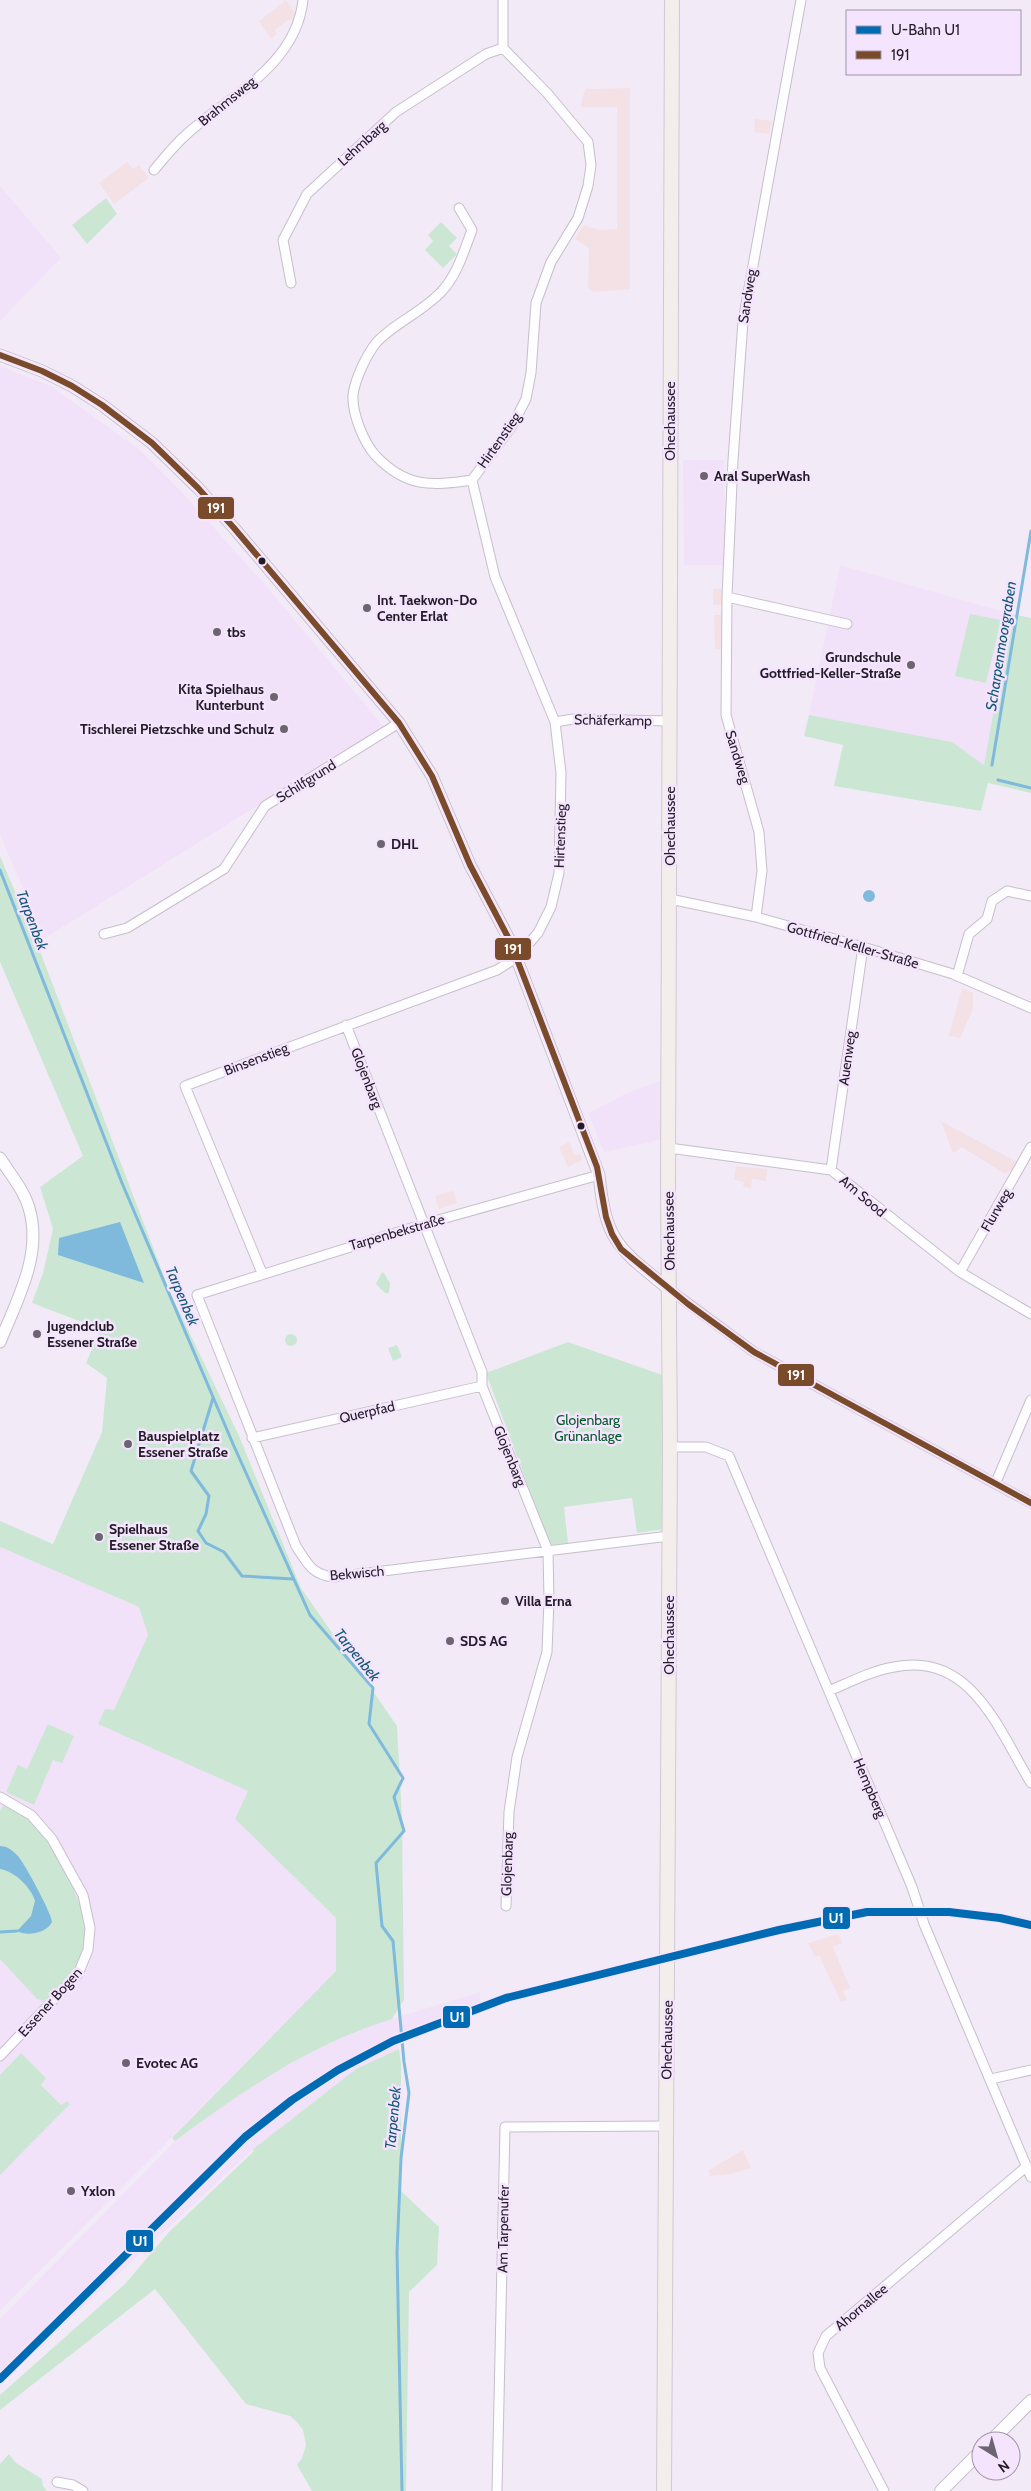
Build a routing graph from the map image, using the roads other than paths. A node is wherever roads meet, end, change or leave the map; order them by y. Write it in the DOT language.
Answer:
graph roads {
  1 [pos="303,0"];
  2 [pos="503,0"];
  3 [pos="672,0"];
  4 [pos="801,0"];
  5 [pos="502,48"];
  6 [pos="154,170"];
  7 [pos="459,208"];
  8 [pos="291,283"];
  9 [pos="0,355"];
  10 [pos="472,480"];
  11 [pos="726,597"];
  12 [pos="847,624"];
  13 [pos="671,721"];
  14 [pos="555,722"];
  15 [pos="399,723"];
  16 [pos="1031,896"];
  17 [pos="670,899"];
  18 [pos="756,917"];
  19 [pos="104,934"];
  20 [pos="863,947"];
  21 [pos="516,958"];
  22 [pos="957,976"];
  23 [pos="1031,1008"];
  24 [pos="346,1025"];
  25 [pos="1031,1147"];
  26 [pos="669,1148"];
  27 [pos="0,1158"];
  28 [pos="831,1170"];
  29 [pos="599,1175"];
  30 [pos="424,1224"];
  31 [pos="960,1272"];
  32 [pos="262,1274"];
  33 [pos="670,1290"];
  34 [pos="197,1295"];
  35 [pos="1031,1314"];
  36 [pos="0,1342"];
  37 [pos="482,1386"];
  38 [pos="1031,1400"];
  39 [pos="252,1438"];
  40 [pos="670,1448"];
  41 [pos="996,1482"];
  42 [pos="1031,1503"];
  43 [pos="669,1536"];
  44 [pos="548,1551"];
  45 [pos="829,1691"];
  46 [pos="1031,1783"];
  47 [pos="0,1797"];
  48 [pos="506,1906"];
  49 [pos="0,2056"];
  50 [pos="1031,2070"];
  51 [pos="991,2079"];
  52 [pos="666,2126"];
  53 [pos="1027,2166"];
  54 [pos="1031,2177"];
  55 [pos="1031,2401"];
  56 [pos="1001,2431"];
  57 [pos="971,2461"];
  58 [pos="57,2482"];
  59 [pos="83,2491"];
  60 [pos="498,2491"];
  61 [pos="664,2491"];
  62 [pos="884,2491"];
  63 [pos="941,2491"];
  1 -- 6 [label="street, Brahmsweg"];
  2 -- 5 [label="street"];
  3 -- 13 [label="main road, Ohechaussee"];
  4 -- 11 [label="street, Sandweg"];
  5 -- 8 [label="street, Lehmbarg"];
  5 -- 10 [label="street, Hirtenstieg"];
  7 -- 10 [label="street"];
  9 -- 15 [label="street"];
  10 -- 14 [label="street, Hirtenstieg"];
  11 -- 12 [label="street"];
  11 -- 18 [label="street, Sandweg"];
  13 -- 14 [label="street, Schäferkamp"];
  13 -- 17 [label="main road, Ohechaussee"];
  14 -- 21 [label="street, Hirtenstieg"];
  15 -- 19 [label="street, Schilfgrund"];
  15 -- 21 [label="street"];
  16 -- 22 [label="street"];
  17 -- 18 [label="street, Gottfried-Keller-Straße"];
  17 -- 26 [label="main road, Ohechaussee"];
  18 -- 20 [label="street, Gottfried-Keller-Straße"];
  20 -- 22 [label="street, Gottfried-Keller-Straße"];
  20 -- 28 [label="street, Auenweg"];
  21 -- 24 [label="street, Binsenstieg"];
  21 -- 29 [label="street"];
  22 -- 23 [label="street, Gottfried-Keller-Straße"];
  24 -- 30 [label="street, Glojenbarg"];
  24 -- 32 [label="street, Binsenstieg"];
  25 -- 31 [label="street, Flurweg"];
  26 -- 28 [label="street, Am Sood"];
  26 -- 33 [label="main road, Ohechaussee"];
  27 -- 36 [label="street"];
  28 -- 31 [label="street, Am Sood"];
  29 -- 30 [label="street, Tarpenbekstraße"];
  29 -- 33 [label="street"];
  30 -- 32 [label="street, Tarpenbekstraße"];
  30 -- 37 [label="street, Glojenbarg"];
  31 -- 35 [label="street, Am Sood"];
  32 -- 34 [label="street, Tarpenbekstraße"];
  33 -- 40 [label="main road, Ohechaussee"];
  33 -- 41 [label="street"];
  34 -- 39 [label="street, Bekwisch"];
  37 -- 39 [label="street, Querpfad"];
  37 -- 44 [label="street, Glojenbarg"];
  38 -- 41 [label="street"];
  39 -- 44 [label="street, Bekwisch"];
  40 -- 43 [label="main road, Ohechaussee"];
  40 -- 45 [label="street, Hempberg"];
  41 -- 42 [label="street"];
  43 -- 44 [label="street, Bekwisch"];
  43 -- 52 [label="main road, Ohechaussee"];
  44 -- 48 [label="street, Glojenbarg"];
  45 -- 46 [label="street"];
  45 -- 51 [label="street, Hempberg"];
  47 -- 49 [label="street, Essener Bogen"];
  50 -- 51 [label="street"];
  51 -- 53 [label="street, Hempberg"];
  52 -- 60 [label="street, Am Tarpenufer"];
  52 -- 61 [label="main road, Ohechaussee"];
  53 -- 54 [label="street, Hempberg"];
  53 -- 62 [label="street, Ahornallee"];
  55 -- 56 [label="main road"];
  57 -- 63 [label="main road"];
  58 -- 59 [label="street"];
}
